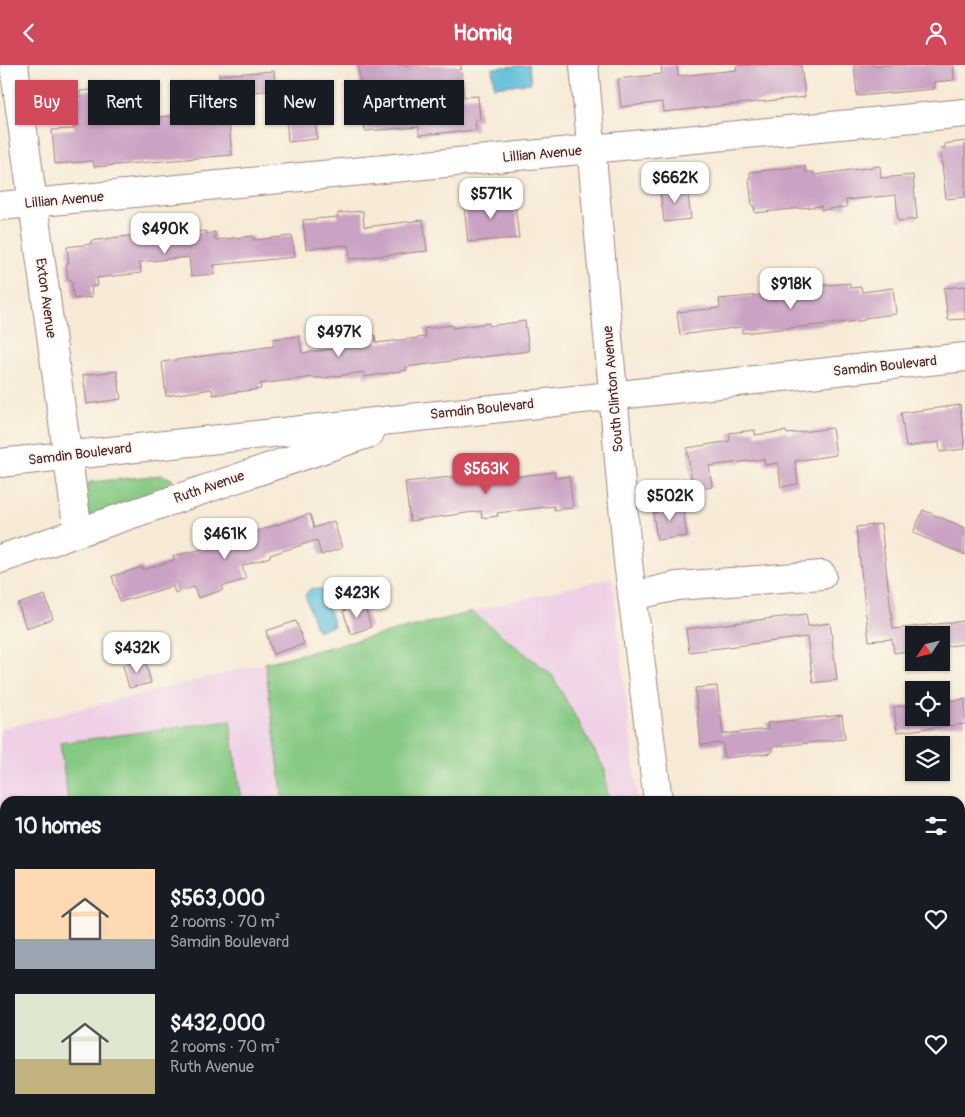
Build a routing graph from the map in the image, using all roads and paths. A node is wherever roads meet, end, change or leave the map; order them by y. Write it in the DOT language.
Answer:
graph roads {
  1 [pos="14,65"];
  2 [pos="584,65"];
  3 [pos="965,113"];
  4 [pos="592,149"];
  5 [pos="32,203"];
  6 [pos="0,206"];
  7 [pos="965,357"];
  8 [pos="614,395"];
  9 [pos="419,416"];
  10 [pos="67,455"];
  11 [pos="0,463"];
  12 [pos="78,532"];
  13 [pos="0,559"];
  14 [pos="822,575"];
  15 [pos="633,596"];
  16 [pos="657,796"];
  1 -- 5 [label="street, Exton Avenue"];
  2 -- 4 [label="street, South Clinton Avenue"];
  3 -- 4 [label="street, Lillian Avenue"];
  4 -- 5 [label="street, Lillian Avenue"];
  4 -- 8 [label="street, South Clinton Avenue"];
  5 -- 6 [label="street, Lillian Avenue"];
  5 -- 10 [label="street, Exton Avenue"];
  7 -- 8 [label="street, Samdin Boulevard"];
  8 -- 9 [label="street, Samdin Boulevard"];
  8 -- 15 [label="street, South Clinton Avenue"];
  9 -- 10 [label="street, Samdin Boulevard"];
  9 -- 12 [label="street, Ruth Avenue"];
  10 -- 11 [label="street, Samdin Boulevard"];
  10 -- 12 [label="street, Exton Avenue"];
  12 -- 13 [label="street, Ruth Avenue"];
  14 -- 15 [label="street"];
  15 -- 16 [label="street, South Clinton Avenue"];
}
